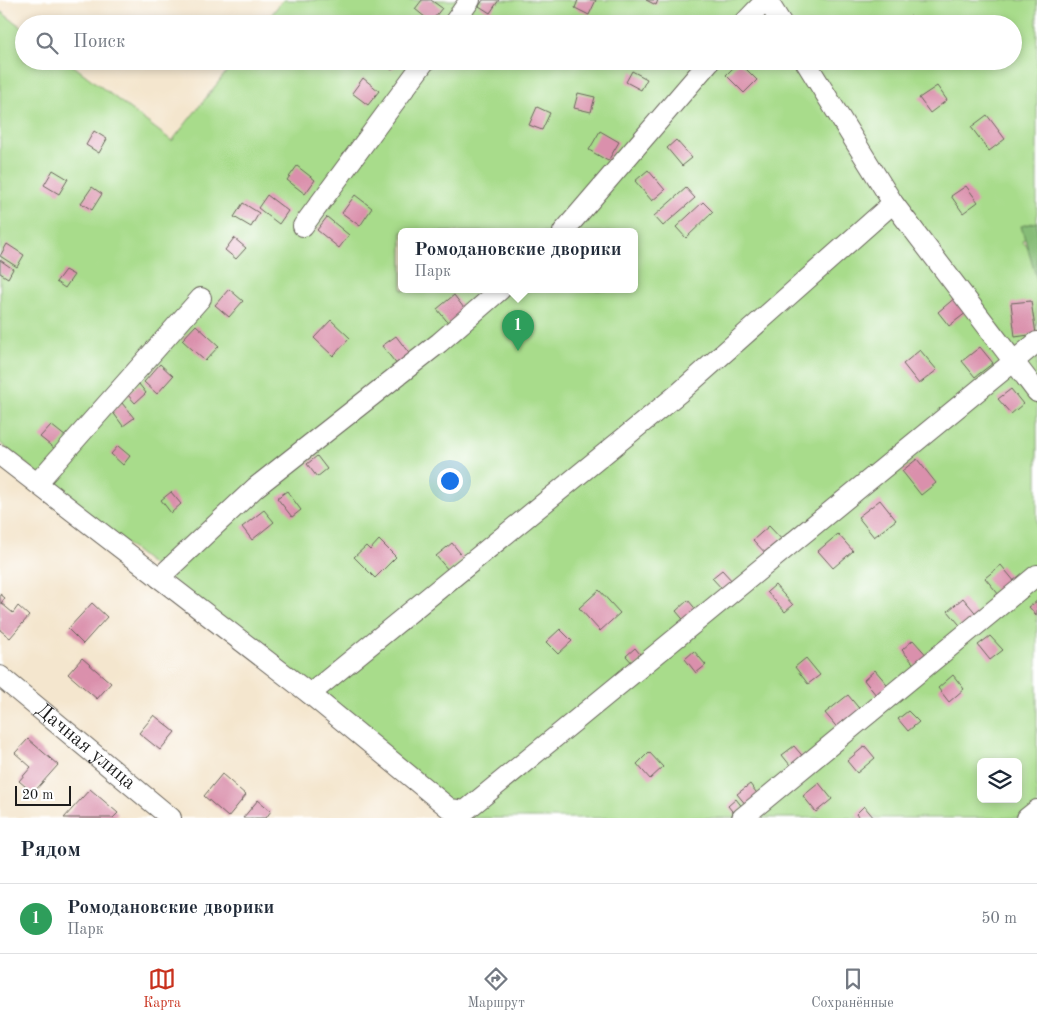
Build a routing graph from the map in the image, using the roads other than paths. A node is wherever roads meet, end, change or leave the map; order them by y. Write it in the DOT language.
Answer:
graph roads {
  1 [pos="470,0"];
  2 [pos="766,0"];
  3 [pos="459,15"];
  4 [pos="752,15"];
  5 [pos="776,15"];
  6 [pos="418,70"];
  7 [pos="702,70"];
  8 [pos="811,70"];
  9 [pos="893,203"];
  10 [pos="303,226"];
  11 [pos="566,228"];
  12 [pos="496,293"];
  13 [pos="201,298"];
  14 [pos="1037,342"];
  15 [pos="1013,362"];
  16 [pos="1037,392"];
  17 [pos="0,455"];
  18 [pos="37,483"];
  19 [pos="1037,575"];
  20 [pos="159,578"];
  21 [pos="0,676"];
  22 [pos="310,694"];
  23 [pos="1037,810"];
  24 [pos="171,818"];
  25 [pos="742,818"];
  26 [pos="1027,818"];
  1 -- 3 [label="street"];
  2 -- 4 [label="street"];
  2 -- 5 [label="street"];
  6 -- 10 [label="street"];
  7 -- 11 [label="street"];
  8 -- 9 [label="street"];
  9 -- 15 [label="street"];
  9 -- 22 [label="street"];
  12 -- 20 [label="street"];
  13 -- 18 [label="street"];
  14 -- 15 [label="street"];
  15 -- 16 [label="street"];
  15 -- 22 [label="street"];
  17 -- 18 [label="street"];
  18 -- 20 [label="street"];
  19 -- 25 [label="street"];
  20 -- 22 [label="street"];
  21 -- 24 [label="street, Дачная улица"];
  23 -- 26 [label="street"];
}
